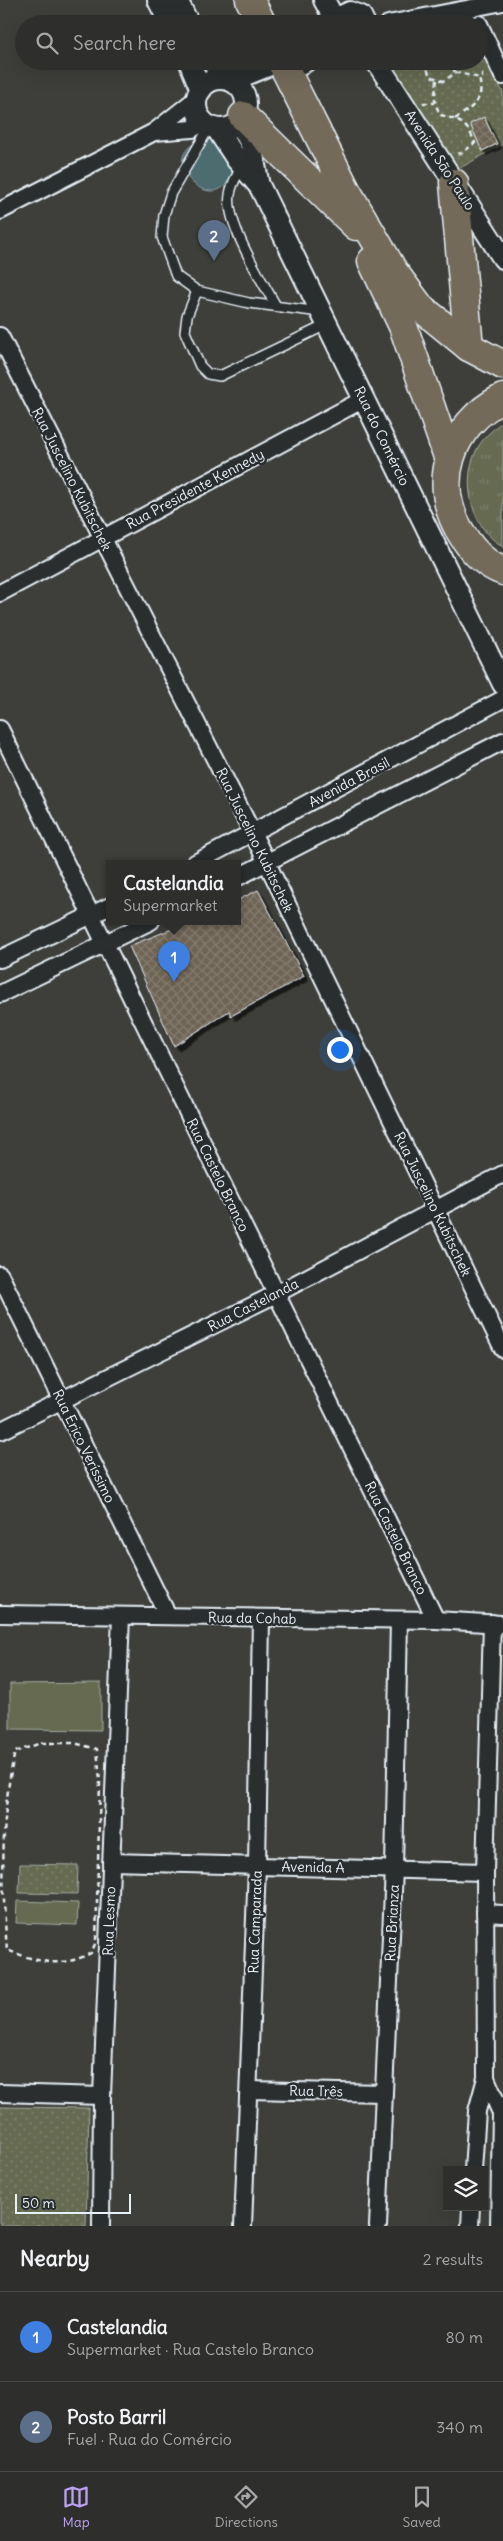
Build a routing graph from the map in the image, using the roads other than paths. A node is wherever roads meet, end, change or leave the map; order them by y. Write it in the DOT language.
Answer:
graph roads {
  1 [pos="158,0"];
  2 [pos="177,0"];
  3 [pos="250,0"];
  4 [pos="324,0"];
  5 [pos="503,2"];
  6 [pos="470,4"];
  7 [pos="166,15"];
  8 [pos="184,15"];
  9 [pos="258,15"];
  10 [pos="345,15"];
  11 [pos="442,15"];
  12 [pos="488,44"];
  13 [pos="192,70"];
  14 [pos="218,70"];
  15 [pos="281,70"];
  16 [pos="289,70"];
  17 [pos="382,70"];
  18 [pos="503,76"];
  19 [pos="199,94"];
  20 [pos="236,98"];
  21 [pos="210,125"];
  22 [pos="154,132"];
  23 [pos="242,166"];
  24 [pos="454,183"];
  25 [pos="260,188"];
  26 [pos="346,190"];
  27 [pos="0,211"];
  28 [pos="356,226"];
  29 [pos="503,258"];
  30 [pos="197,291"];
  31 [pos="276,306"];
  32 [pos="323,318"];
  33 [pos="0,336"];
  34 [pos="469,347"];
  35 [pos="503,365"];
  36 [pos="503,398"];
  37 [pos="364,399"];
  38 [pos="449,460"];
  39 [pos="102,539"];
  40 [pos="501,574"];
  41 [pos="0,592"];
  42 [pos="503,684"];
  43 [pos="503,698"];
  44 [pos="0,729"];
  45 [pos="503,741"];
  46 [pos="253,834"];
  47 [pos="201,860"];
  48 [pos="267,862"];
  49 [pos="241,875"];
  50 [pos="106,908"];
  51 [pos="91,916"];
  52 [pos="143,925"];
  53 [pos="105,944"];
  54 [pos="0,959"];
  55 [pos="0,994"];
  56 [pos="503,1174"];
  57 [pos="435,1210"];
  58 [pos="0,1275"];
  59 [pos="276,1294"];
  60 [pos="503,1349"];
  61 [pos="62,1400"];
  62 [pos="0,1431"];
  63 [pos="0,1614"];
  64 [pos="121,1616"];
  65 [pos="168,1616"];
  66 [pos="261,1618"];
  67 [pos="399,1620"];
  68 [pos="436,1620"];
  69 [pos="497,1624"];
  70 [pos="111,1862"];
  71 [pos="258,1866"];
  72 [pos="394,1870"];
  73 [pos="486,1872"];
  74 [pos="485,1913"];
  75 [pos="503,1914"];
  76 [pos="486,2078"];
  77 [pos="249,2090"];
  78 [pos="0,2093"];
  79 [pos="384,2093"];
  80 [pos="102,2096"];
  81 [pos="477,2111"];
  82 [pos="502,2113"];
  83 [pos="474,2147"];
  84 [pos="501,2151"];
  85 [pos="473,2166"];
  86 [pos="471,2211"];
  87 [pos="101,2226"];
  88 [pos="243,2226"];
  89 [pos="378,2226"];
  90 [pos="470,2226"];
  91 [pos="499,2226"];
  1 -- 7 [label="street"];
  2 -- 8 [label="street"];
  3 -- 9 [label="highway"];
  4 -- 10 [label="street"];
  5 -- 6 [label="street"];
  6 -- 11 [label="street"];
  12 -- 18 [label="street"];
  13 -- 19 [label="street, Rua do Comércio"];
  14 -- 20 [label="street, Rua do Comércio"];
  15 -- 20 [label="street"];
  16 -- 26 [label="highway"];
  17 -- 24 [label="street, Avenida São Paulo"];
  19 -- 20 [label="street"];
  19 -- 21 [label="street, Rua do Comércio"];
  19 -- 22 [label="street"];
  20 -- 21 [label="street"];
  20 -- 25 [label="street, Rua do Comércio"];
  20 -- 28 [label="highway"];
  21 -- 22 [label="street"];
  21 -- 23 [label="street, Rua do Comércio"];
  21 -- 30 [label="lane"];
  22 -- 27 [label="street"];
  23 -- 25 [label="street, Rua do Comércio"];
  23 -- 31 [label="lane"];
  24 -- 29 [label="street, Avenida São Paulo"];
  24 -- 34 [label="highway"];
  25 -- 32 [label="street, Rua do Comércio"];
  26 -- 28 [label="highway"];
  26 -- 34 [label="highway"];
  28 -- 38 [label="highway"];
  30 -- 31 [label="lane"];
  30 -- 32 [label="lane"];
  31 -- 32 [label="lane"];
  32 -- 37 [label="street, Rua do Comércio"];
  33 -- 39 [label="street, Rua Juscelino Kubitschek"];
  34 -- 35 [label="highway"];
  36 -- 38 [label="highway"];
  37 -- 39 [label="street, Rua Presidente Kennedy"];
  37 -- 42 [label="street, Rua do Comércio"];
  38 -- 40 [label="highway"];
  39 -- 41 [label="street, Rua Presidente Kennedy"];
  39 -- 46 [label="street, Rua Juscelino Kubitschek"];
  43 -- 46 [label="street, Avenida Brasil"];
  44 -- 51 [label="street, Rua Castelo Branco"];
  45 -- 48 [label="street"];
  46 -- 47 [label="street, Avenida Brasil"];
  46 -- 48 [label="street, Rua Juscelino Kubitschek"];
  48 -- 49 [label="street"];
  48 -- 57 [label="street, Rua Juscelino Kubitschek"];
  50 -- 51 [label="street"];
  51 -- 53 [label="street, Rua Castelo Branco"];
  51 -- 54 [label="street"];
  52 -- 53 [label="street"];
  53 -- 55 [label="street"];
  53 -- 59 [label="street, Rua Castelo Branco"];
  56 -- 57 [label="street, Rua Castelanda"];
  57 -- 59 [label="street, Rua Castelanda"];
  57 -- 60 [label="street, Rua Juscelino Kubitschek"];
  58 -- 61 [label="street, Rua Erico Veríssimo"];
  59 -- 61 [label="street, Rua Castelanda"];
  59 -- 68 [label="street, Rua Castelo Branco"];
  61 -- 62 [label="street, Rua Castelanda"];
  61 -- 65 [label="street, Rua Erico Veríssimo"];
  63 -- 64 [label="street, Rua da Cohab"];
  64 -- 65 [label="street, Rua da Cohab"];
  64 -- 70 [label="street, Rua Lesmo"];
  65 -- 66 [label="street, Rua da Cohab"];
  66 -- 67 [label="street, Rua da Cohab"];
  66 -- 71 [label="street, Rua Camparada"];
  67 -- 68 [label="street, Rua da Cohab"];
  67 -- 72 [label="street, Rua Brianza"];
  68 -- 69 [label="street, Rua da Cohab"];
  69 -- 73 [label="street"];
  70 -- 71 [label="street, Avenida A"];
  70 -- 80 [label="street, Rua Lesmo"];
  71 -- 72 [label="street, Avenida A"];
  71 -- 77 [label="street, Rua Camparada"];
  72 -- 73 [label="street, Avenida A"];
  72 -- 79 [label="street, Rua Brianza"];
  73 -- 74 [label="street"];
  74 -- 75 [label="street"];
  74 -- 76 [label="street"];
  76 -- 81 [label="street"];
  76 -- 82 [label="street"];
  77 -- 79 [label="street, Rua Três"];
  77 -- 88 [label="street, Rua Camparada"];
  78 -- 80 [label="street"];
  79 -- 89 [label="street, Rua Brianza"];
  80 -- 87 [label="street, Rua Lesmo"];
  81 -- 82 [label="street"];
  81 -- 83 [label="street"];
  82 -- 84 [label="street"];
  83 -- 84 [label="street"];
  83 -- 85 [label="street"];
  84 -- 91 [label="street"];
  86 -- 90 [label="street"];
}
